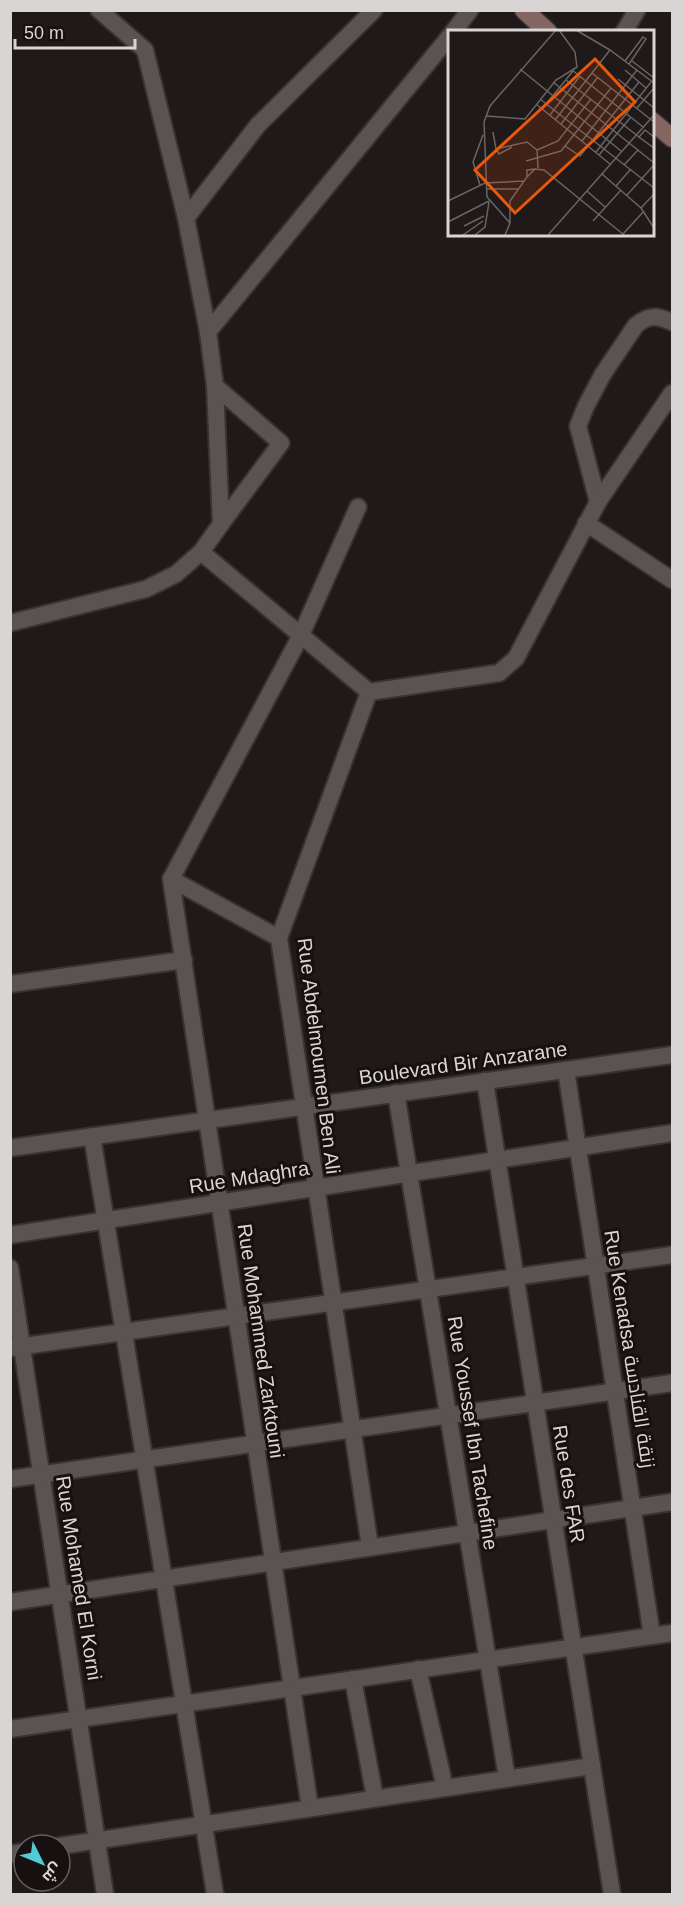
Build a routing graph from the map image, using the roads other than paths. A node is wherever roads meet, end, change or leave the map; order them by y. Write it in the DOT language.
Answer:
graph roads {
  1 [pos="99,10"];
  2 [pos="374,10"];
  3 [pos="470,10"];
  4 [pos="524,10"];
  5 [pos="637,10"];
  6 [pos="455,30"];
  7 [pos="546,30"];
  8 [pos="625,30"];
  9 [pos="448,38"];
  10 [pos="653,123"];
  11 [pos="672,138"];
  12 [pos="186,218"];
  13 [pos="672,322"];
  14 [pos="208,332"];
  15 [pos="215,386"];
  16 [pos="672,393"];
  17 [pos="598,502"];
  18 [pos="358,507"];
  19 [pos="586,523"];
  20 [pos="221,524"];
  21 [pos="201,552"];
  22 [pos="672,580"];
  23 [pos="10,623"];
  24 [pos="301,635"];
  25 [pos="369,692"];
  26 [pos="171,879"];
  27 [pos="279,938"];
  28 [pos="183,960"];
  29 [pos="10,984"];
  30 [pos="672,1054"];
  31 [pos="566,1070"];
  32 [pos="485,1081"];
  33 [pos="396,1093"];
  34 [pos="303,1107"];
  35 [pos="207,1120"];
  36 [pos="672,1132"];
  37 [pos="92,1136"];
  38 [pos="577,1147"];
  39 [pos="10,1148"];
  40 [pos="497,1160"];
  41 [pos="409,1173"];
  42 [pos="315,1188"];
  43 [pos="220,1203"];
  44 [pos="105,1221"];
  45 [pos="10,1235"];
  46 [pos="672,1255"];
  47 [pos="596,1266"];
  48 [pos="10,1268"];
  49 [pos="516,1277"];
  50 [pos="428,1289"];
  51 [pos="333,1303"];
  52 [pos="237,1317"];
  53 [pos="123,1332"];
  54 [pos="16,1347"];
  55 [pos="672,1383"];
  56 [pos="615,1392"];
  57 [pos="535,1403"];
  58 [pos="448,1416"];
  59 [pos="352,1430"];
  60 [pos="255,1444"];
  61 [pos="144,1460"];
  62 [pos="42,1474"];
  63 [pos="10,1479"];
  64 [pos="672,1502"];
  65 [pos="633,1508"];
  66 [pos="554,1520"];
  67 [pos="467,1533"];
  68 [pos="370,1547"];
  69 [pos="273,1562"];
  70 [pos="164,1579"];
  71 [pos="60,1594"];
  72 [pos="10,1602"];
  73 [pos="672,1633"];
  74 [pos="652,1635"];
  75 [pos="573,1647"];
  76 [pos="488,1659"];
  77 [pos="418,1669"];
  78 [pos="353,1679"];
  79 [pos="292,1688"];
  80 [pos="184,1704"];
  81 [pos="79,1719"];
  82 [pos="10,1729"];
  83 [pos="592,1766"];
  84 [pos="507,1779"];
  85 [pos="445,1788"];
  86 [pos="375,1798"];
  87 [pos="310,1808"];
  88 [pos="204,1824"];
  89 [pos="97,1840"];
  90 [pos="72,1844"];
  91 [pos="105,1894"];
  92 [pos="215,1894"];
  93 [pos="612,1894"];
  1 -- 12 [label="street"];
  2 -- 12 [label="street"];
  3 -- 6 [label="street"];
  4 -- 7 [label="street"];
  5 -- 8 [label="street"];
  9 -- 14 [label="street"];
  10 -- 11 [label="street"];
  12 -- 14 [label="street"];
  13 -- 17 [label="street"];
  14 -- 15 [label="street"];
  15 -- 20 [label="street"];
  15 -- 20 [label="street"];
  16 -- 17 [label="street"];
  17 -- 19 [label="street"];
  18 -- 24 [label="street"];
  19 -- 22 [label="street"];
  19 -- 25 [label="street"];
  20 -- 21 [label="street"];
  21 -- 23 [label="street"];
  21 -- 24 [label="street"];
  24 -- 25 [label="street"];
  24 -- 26 [label="street"];
  25 -- 27 [label="street, Rue Abdelmoumen Ben Ali"];
  26 -- 27 [label="street"];
  26 -- 28 [label="street, Rue Mohammed Zarktouni"];
  27 -- 34 [label="street, Rue Abdelmoumen Ben Ali"];
  28 -- 29 [label="street"];
  28 -- 35 [label="street, Rue Mohammed Zarktouni"];
  30 -- 31 [label="street, Boulevard Bir Anzarane"];
  31 -- 32 [label="street, Boulevard Bir Anzarane"];
  31 -- 38 [label="street, Rue Kenadsa زنقة القنادسة"];
  32 -- 33 [label="street, Boulevard Bir Anzarane"];
  32 -- 40 [label="street, Rue des FAR"];
  33 -- 34 [label="street, Boulevard Bir Anzarane"];
  33 -- 41 [label="street, Rue Youssef Ibn Tachefine"];
  34 -- 35 [label="street, Boulevard Bir Anzarane"];
  34 -- 42 [label="street, Rue Abdelmoumen Ben Ali"];
  35 -- 37 [label="street, Boulevard Bir Anzarane"];
  35 -- 43 [label="street, Rue Mohammed Zarktouni"];
  36 -- 38 [label="street, Rue Mdaghra"];
  37 -- 39 [label="street, Boulevard Bir Anzarane"];
  37 -- 44 [label="street"];
  38 -- 40 [label="street, Rue Mdaghra"];
  38 -- 47 [label="street, Rue Kenadsa زنقة القنادسة"];
  40 -- 41 [label="street, Rue Mdaghra"];
  40 -- 49 [label="street, Rue des FAR"];
  41 -- 42 [label="street, Rue Mdaghra"];
  41 -- 50 [label="street, Rue Youssef Ibn Tachefine"];
  42 -- 43 [label="street, Rue Mdaghra"];
  42 -- 51 [label="street, Rue Abdelmoumen Ben Ali"];
  43 -- 44 [label="street, Rue Mdaghra"];
  43 -- 52 [label="street, Rue Mohammed Zarktouni"];
  44 -- 45 [label="street, Rue Mdaghra"];
  44 -- 53 [label="street"];
  46 -- 47 [label="street"];
  47 -- 49 [label="street"];
  47 -- 56 [label="street, Rue Kenadsa زنقة القنادسة"];
  48 -- 54 [label="street, Rue Mohamed El Korni"];
  49 -- 50 [label="street"];
  49 -- 57 [label="street, Rue des FAR"];
  50 -- 51 [label="street"];
  50 -- 58 [label="street, Rue Youssef Ibn Tachefine"];
  51 -- 52 [label="street"];
  51 -- 59 [label="street, Rue Abdelmoumen Ben Ali"];
  52 -- 53 [label="street"];
  52 -- 60 [label="street, Rue Mohammed Zarktouni"];
  53 -- 54 [label="street"];
  53 -- 61 [label="street"];
  54 -- 62 [label="street, Rue Mohamed El Korni"];
  55 -- 56 [label="street"];
  56 -- 57 [label="street"];
  56 -- 65 [label="street, Rue Kenadsa زنقة القنادسة"];
  57 -- 58 [label="street"];
  57 -- 66 [label="street, Rue des FAR"];
  58 -- 59 [label="street"];
  58 -- 67 [label="street, Rue Youssef Ibn Tachefine"];
  59 -- 60 [label="street"];
  59 -- 68 [label="street, Rue Abdelmoumen Ben Ali"];
  60 -- 61 [label="street"];
  60 -- 69 [label="street, Rue Mohammed Zarktouni"];
  61 -- 62 [label="street"];
  61 -- 70 [label="street"];
  62 -- 63 [label="street"];
  62 -- 71 [label="street, Rue Mohamed El Korni"];
  64 -- 65 [label="street"];
  65 -- 66 [label="street"];
  65 -- 74 [label="street, Rue Kenadsa زنقة القنادسة"];
  66 -- 67 [label="street"];
  66 -- 75 [label="street, Rue des FAR"];
  67 -- 68 [label="street"];
  67 -- 76 [label="street, Rue Youssef Ibn Tachefine"];
  68 -- 69 [label="street"];
  69 -- 70 [label="street"];
  69 -- 79 [label="street, Rue Mohammed Zarktouni"];
  70 -- 71 [label="street"];
  70 -- 80 [label="street"];
  71 -- 72 [label="street"];
  71 -- 81 [label="street, Rue Mohamed El Korni"];
  73 -- 74 [label="street"];
  74 -- 75 [label="street"];
  75 -- 76 [label="street"];
  75 -- 83 [label="street, Rue des FAR"];
  76 -- 77 [label="street"];
  76 -- 84 [label="street, Rue Youssef Ibn Tachefine"];
  77 -- 78 [label="street"];
  77 -- 85 [label="street"];
  78 -- 79 [label="street"];
  78 -- 86 [label="street"];
  79 -- 80 [label="street"];
  79 -- 87 [label="street, Rue Mohammed Zarktouni"];
  80 -- 81 [label="street"];
  80 -- 88 [label="street"];
  81 -- 82 [label="street"];
  81 -- 89 [label="street, Rue Mohamed El Korni"];
  83 -- 84 [label="street"];
  83 -- 93 [label="street, Rue des FAR"];
  84 -- 85 [label="street"];
  85 -- 86 [label="street"];
  86 -- 87 [label="street"];
  87 -- 88 [label="street"];
  88 -- 89 [label="street"];
  88 -- 92 [label="street"];
  89 -- 90 [label="street"];
  89 -- 91 [label="street, Rue Mohamed El Korni"];
}
